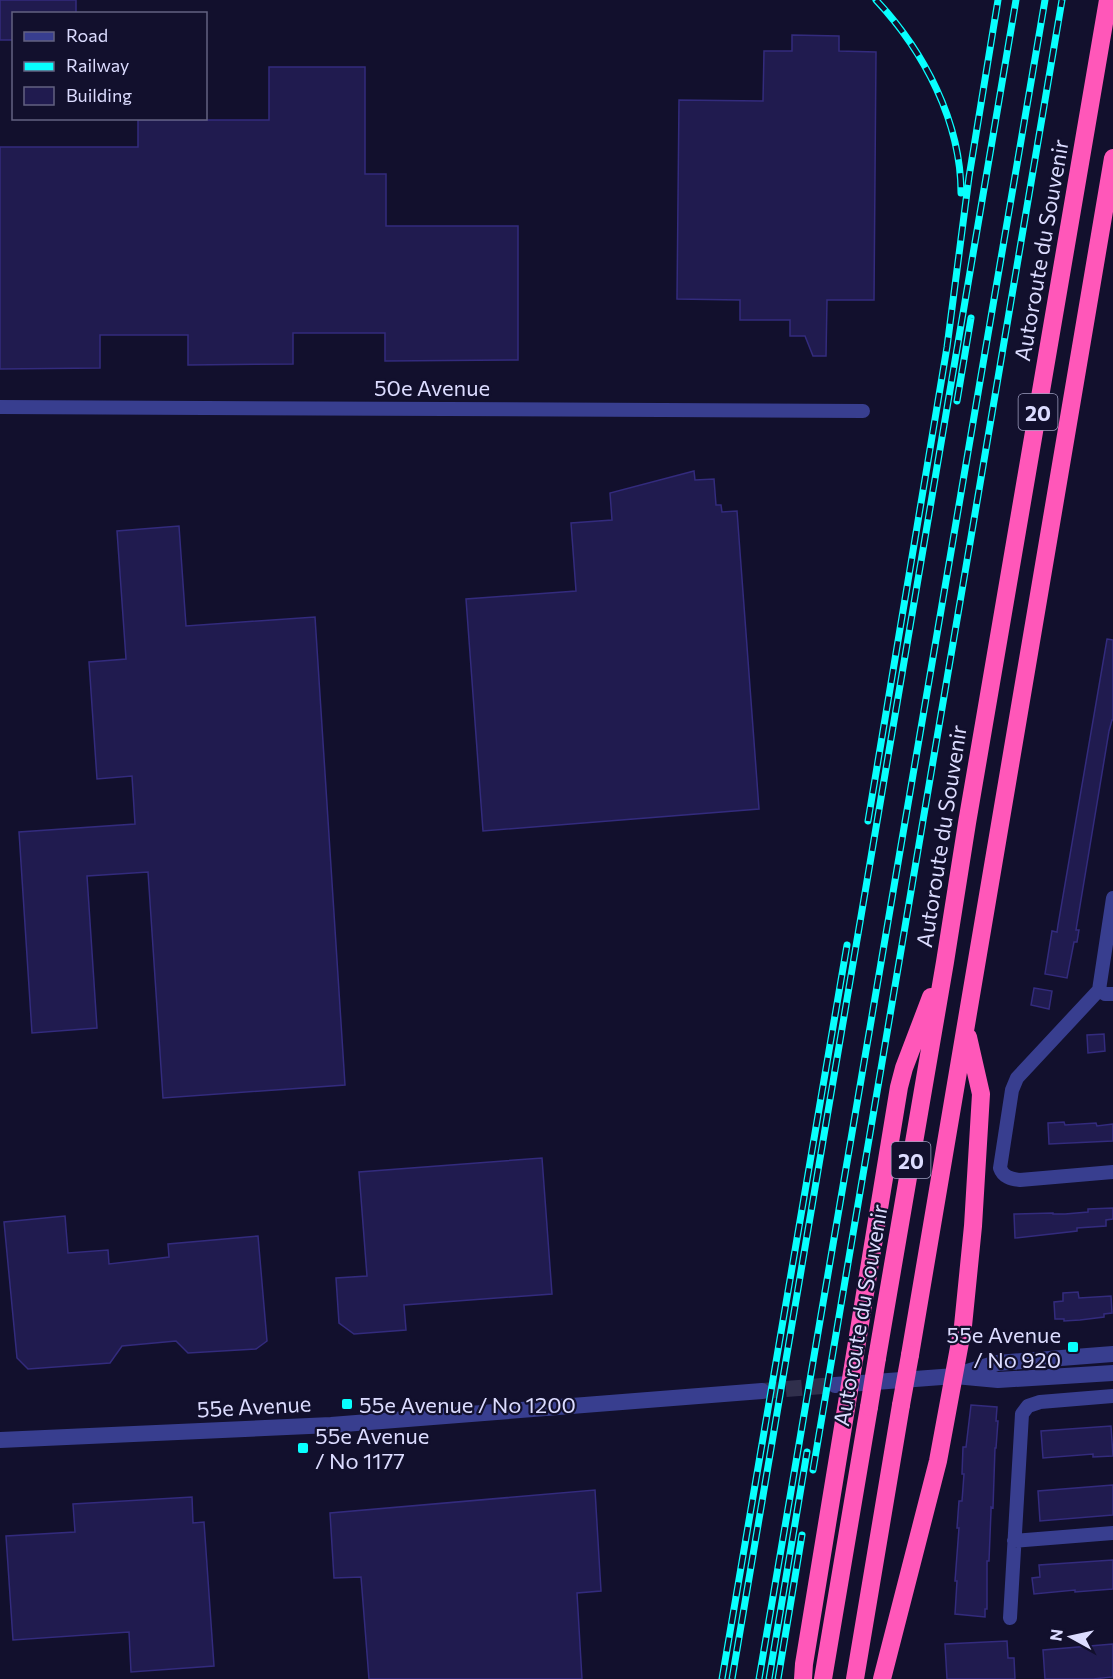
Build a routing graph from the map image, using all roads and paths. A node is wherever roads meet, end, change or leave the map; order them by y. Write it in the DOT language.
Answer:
graph roads {
  1 [pos="1108,0"];
  2 [pos="1113,158"];
  3 [pos="0,406"];
  4 [pos="863,411"];
  5 [pos="1113,898"];
  6 [pos="945,962"];
  7 [pos="1099,990"];
  8 [pos="1113,994"];
  9 [pos="966,1026"];
  10 [pos="1113,1172"];
  11 [pos="1113,1353"];
  12 [pos="1113,1373"];
  13 [pos="955,1376"];
  14 [pos="843,1384"];
  15 [pos="762,1391"];
  16 [pos="1113,1396"];
  17 [pos="0,1440"];
  18 [pos="1113,1533"];
  19 [pos="1014,1540"];
  20 [pos="1010,1618"];
  21 [pos="803,1679"];
  22 [pos="823,1679"];
  23 [pos="855,1679"];
  24 [pos="882,1679"];
  1 -- 6 [label="highway, Autoroute du Souvenir / 20"];
  2 -- 9 [label="highway, 20"];
  3 -- 4 [label="street, 50e Avenue"];
  5 -- 7 [label="street"];
  6 -- 14 [label="highway"];
  6 -- 22 [label="highway, Autoroute du Souvenir / 20, bridge"];
  7 -- 8 [label="street"];
  7 -- 10 [label="street"];
  9 -- 13 [label="highway"];
  9 -- 23 [label="highway, 20, bridge"];
  11 -- 13 [label="street"];
  12 -- 13 [label="street"];
  13 -- 14 [label="street"];
  13 -- 24 [label="highway"];
  14 -- 21 [label="highway"];
  15 -- 17 [label="street, 55e Avenue"];
  16 -- 19 [label="street"];
  18 -- 19 [label="street"];
  19 -- 20 [label="street"];
}
